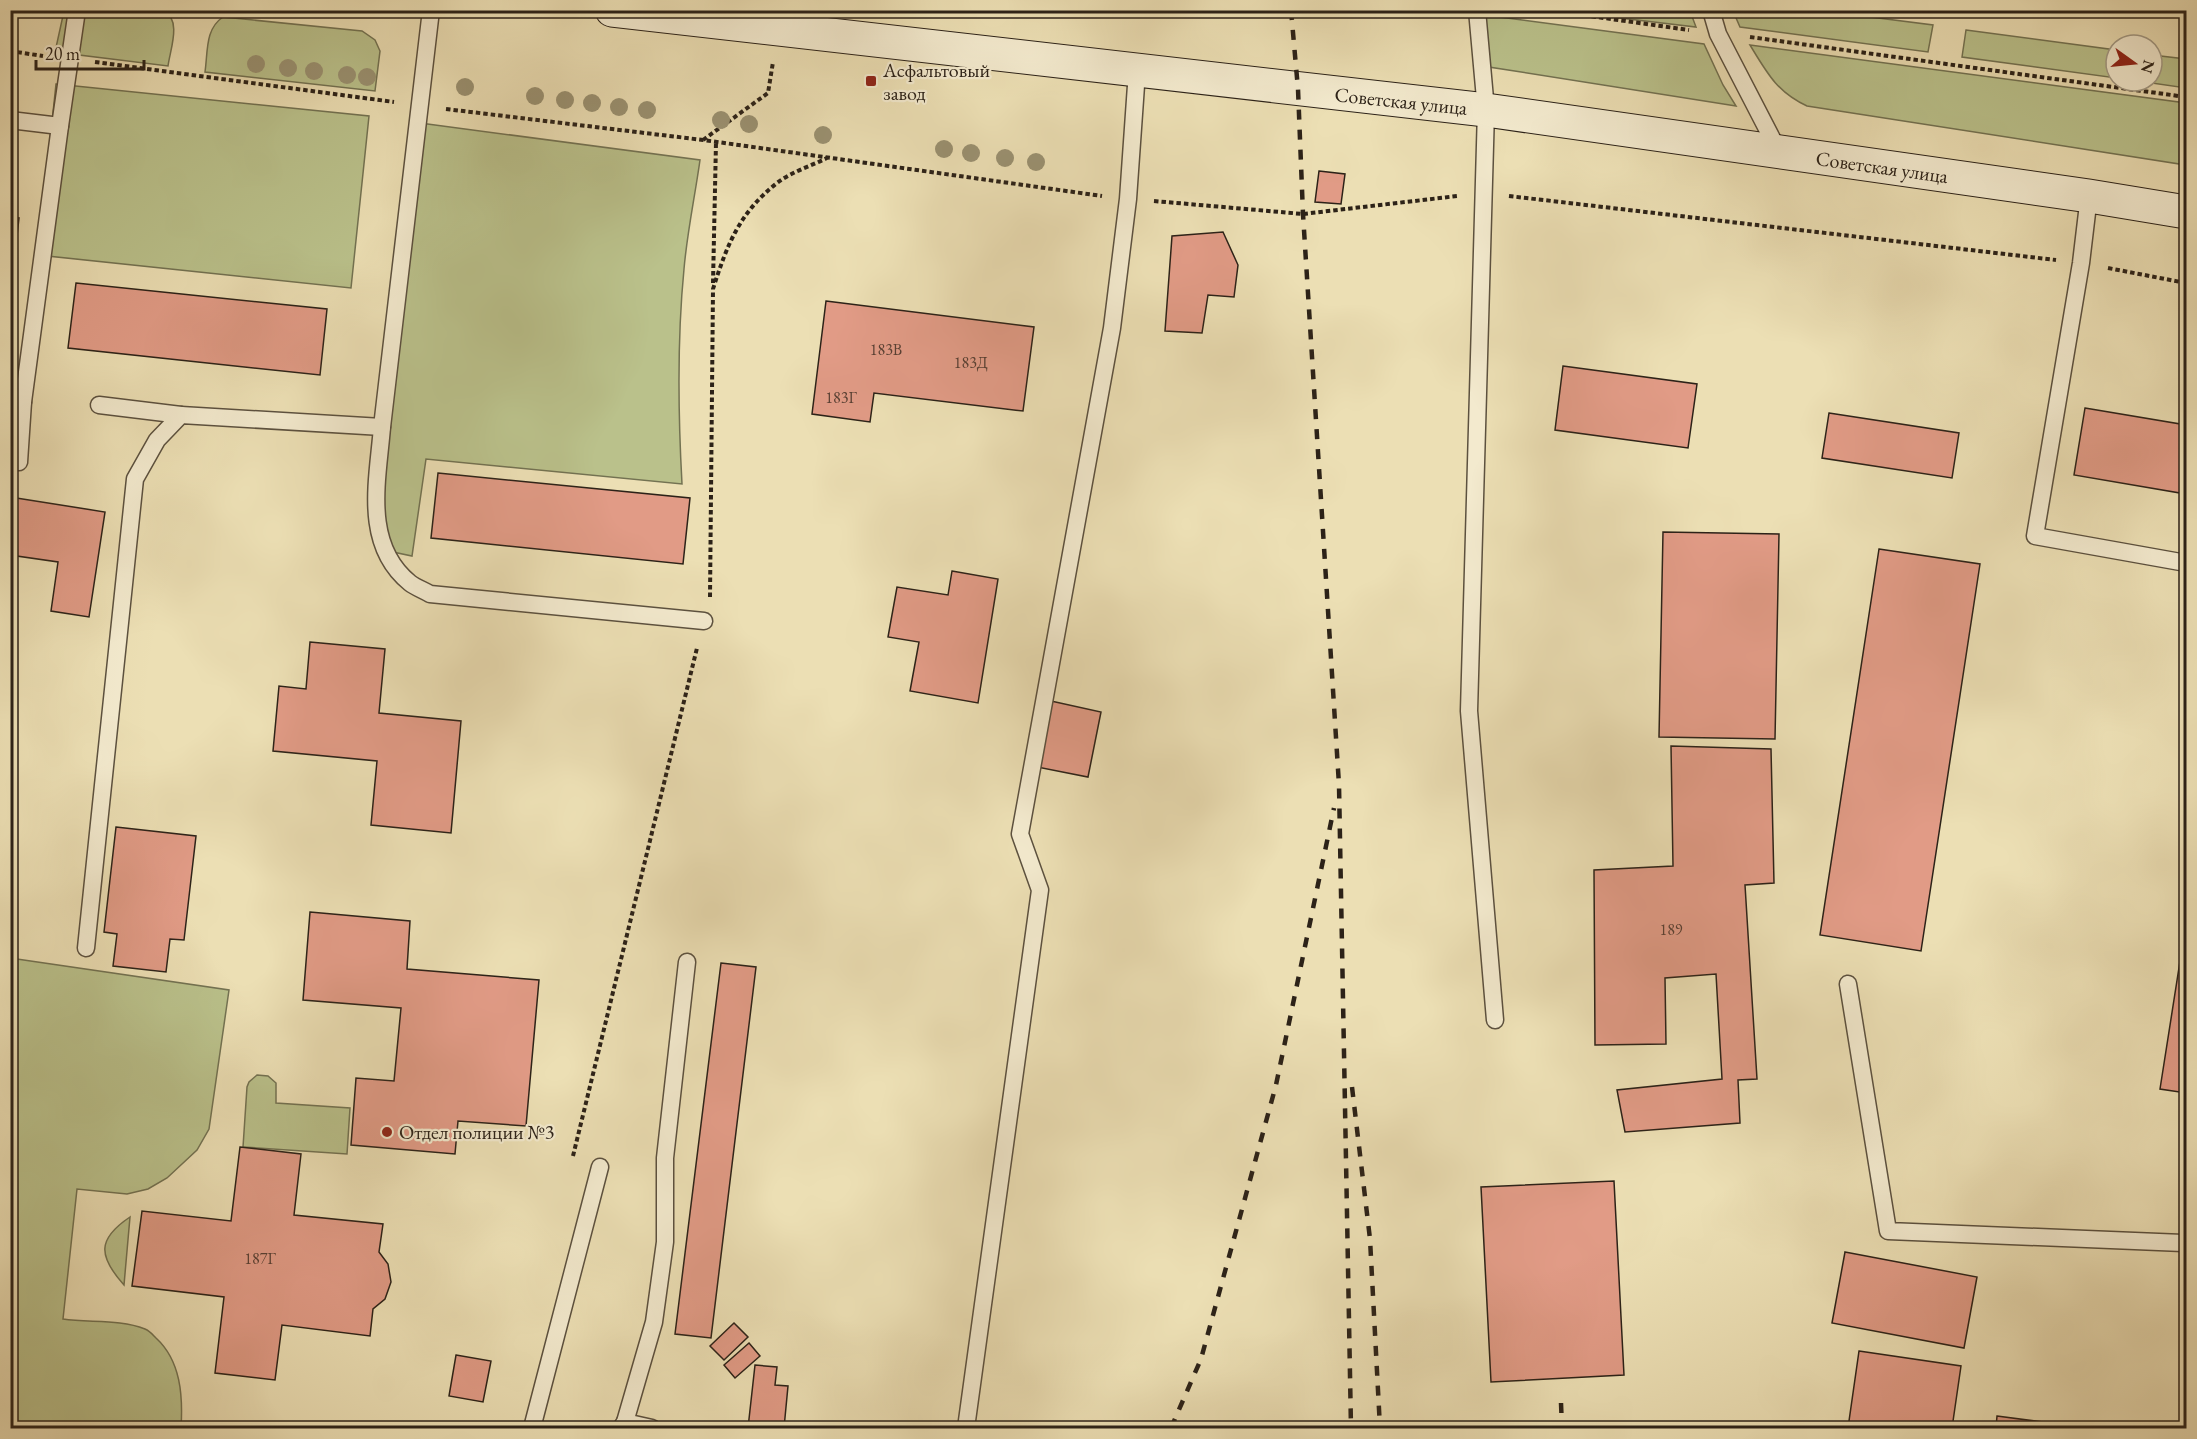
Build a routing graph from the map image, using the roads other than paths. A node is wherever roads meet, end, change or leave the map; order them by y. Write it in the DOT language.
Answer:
graph roads {
  1 [pos="77,10"];
  2 [pos="431,10"];
  3 [pos="1477,10"];
  4 [pos="1711,10"];
  5 [pos="613,11"];
  6 [pos="1137,70"];
  7 [pos="1486,110"];
  8 [pos="10,120"];
  9 [pos="60,126"];
  10 [pos="1780,153"];
  11 [pos="2089,196"];
  12 [pos="2187,212"];
  13 [pos="17,401"];
  14 [pos="99,405"];
  15 [pos="181,416"];
  16 [pos="382,427"];
  17 [pos="10,460"];
  18 [pos="2187,563"];
  19 [pos="704,621"];
  20 [pos="87,948"];
  21 [pos="687,962"];
  22 [pos="1848,984"];
  23 [pos="1495,1020"];
  24 [pos="600,1167"];
  25 [pos="2187,1241"];
  26 [pos="623,1425"];
  27 [pos="532,1428"];
  28 [pos="652,1428"];
  29 [pos="966,1428"];
  1 -- 9 [label="lane"];
  2 -- 16 [label="lane"];
  3 -- 7 [label="lane"];
  4 -- 10 [label="lane"];
  5 -- 6 [label="main road, Советская улица"];
  6 -- 7 [label="main road, Советская улица"];
  6 -- 29 [label="lane"];
  7 -- 10 [label="main road, Советская улица"];
  7 -- 23 [label="lane"];
  8 -- 9 [label="lane"];
  9 -- 13 [label="lane"];
  10 -- 11 [label="main road, Советская улица"];
  11 -- 12 [label="main road, Советская улица"];
  11 -- 18 [label="lane"];
  13 -- 17 [label="lane"];
  14 -- 15 [label="lane"];
  15 -- 16 [label="lane"];
  15 -- 20 [label="lane"];
  16 -- 19 [label="lane"];
  21 -- 26 [label="lane"];
  22 -- 25 [label="lane"];
  24 -- 27 [label="lane"];
  26 -- 28 [label="lane"];
}
